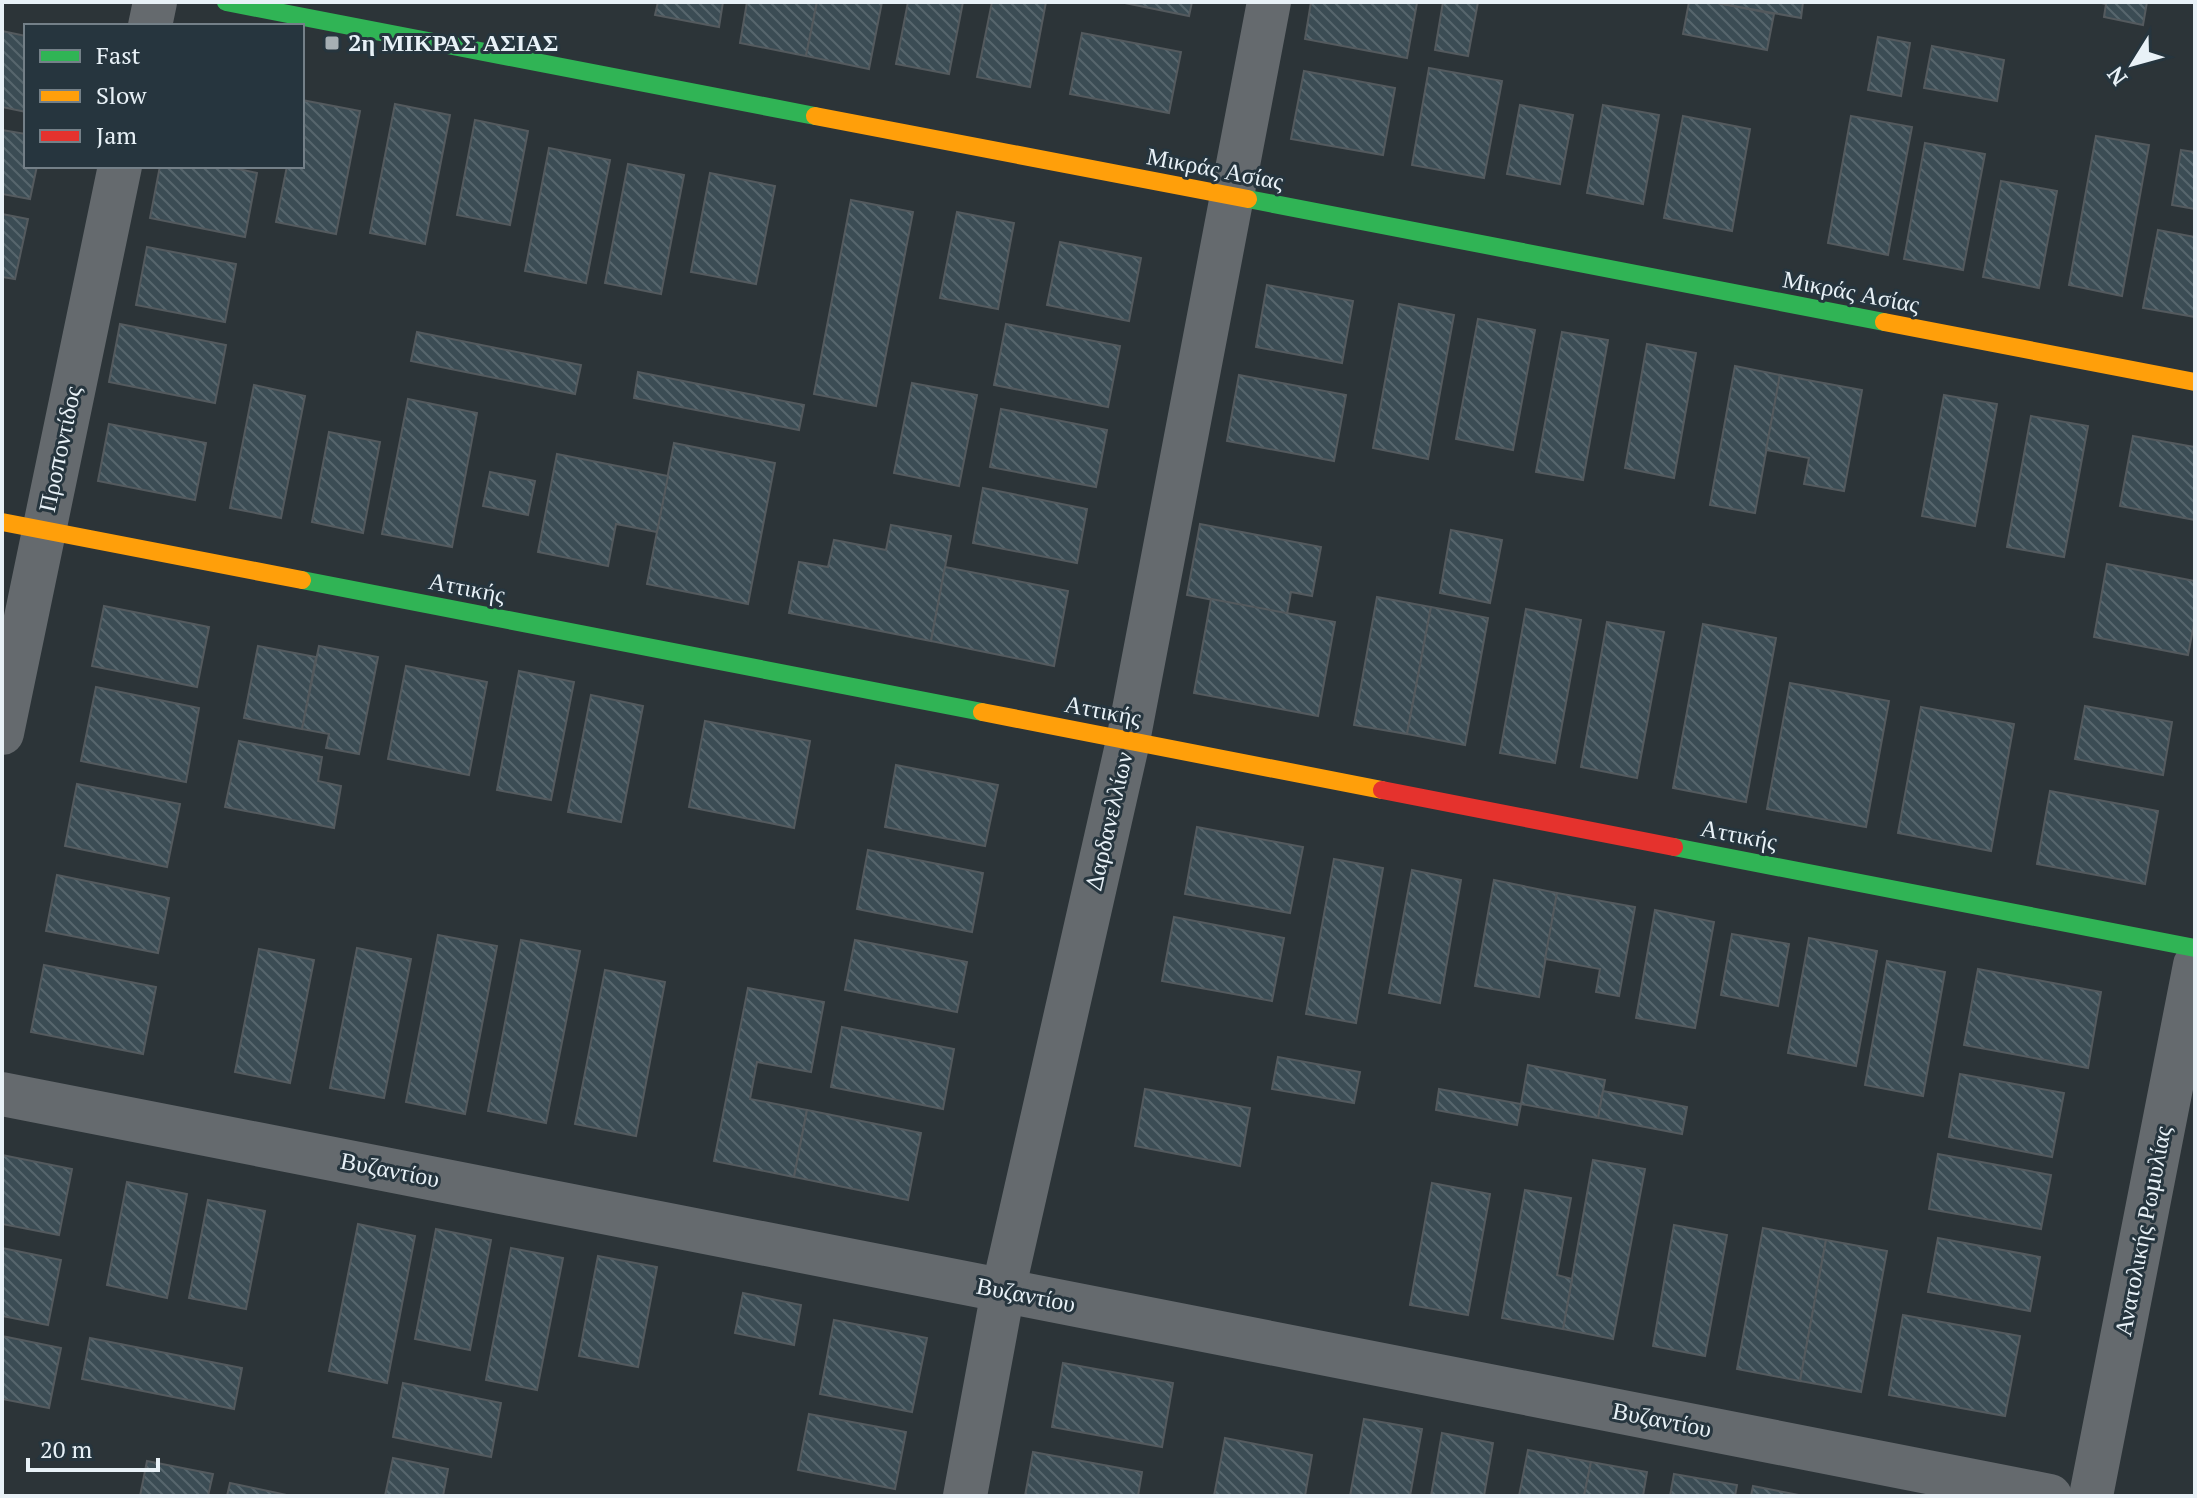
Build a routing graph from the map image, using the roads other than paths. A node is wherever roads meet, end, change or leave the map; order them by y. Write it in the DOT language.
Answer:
graph roads {
  1 [pos="155,2"];
  2 [pos="226,2"];
  3 [pos="1269,2"];
  4 [pos="150,24"];
  5 [pos="119,168"];
  6 [pos="1233,197"];
  7 [pos="2195,382"];
  8 [pos="22,526"];
  9 [pos="2,733"];
  10 [pos="1128,741"];
  11 [pos="2195,948"];
  12 [pos="2195,965"];
  13 [pos="2,1094"];
  14 [pos="1003,1291"];
  15 [pos="965,1496"];
  16 [pos="2050,1496"];
  17 [pos="2091,1496"];
  1 -- 4 [label="street"];
  2 -- 6 [label="street, Μικράς Ασίας"];
  3 -- 6 [label="street, Δαρδανελλίων"];
  5 -- 8 [label="street, Προποντίδος"];
  6 -- 7 [label="street, Μικράς Ασίας"];
  6 -- 10 [label="street, Δαρδανελλίων"];
  8 -- 9 [label="street, Προποντίδος"];
  8 -- 10 [label="street, Αττικής"];
  10 -- 11 [label="street, Αττικής"];
  10 -- 14 [label="street, Δαρδανελλίων"];
  12 -- 17 [label="street, Ανατολικής Ρωμυλίας"];
  13 -- 14 [label="street, Βυζαντίου"];
  14 -- 15 [label="street, Δαρδανελλίων"];
  14 -- 16 [label="street, Βυζαντίου"];
}
